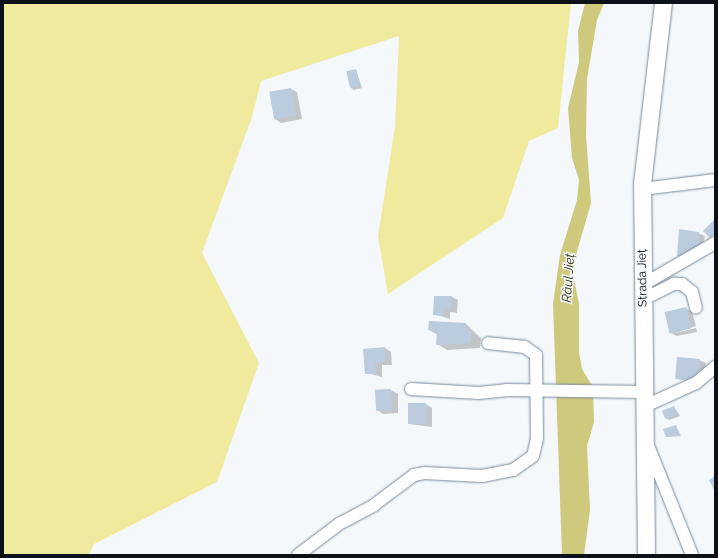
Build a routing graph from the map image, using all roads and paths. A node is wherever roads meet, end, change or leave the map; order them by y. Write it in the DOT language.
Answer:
graph roads {
  1 [pos="663,3"];
  2 [pos="715,180"];
  3 [pos="642,189"];
  4 [pos="715,243"];
  5 [pos="644,292"];
  6 [pos="696,308"];
  7 [pos="488,344"];
  8 [pos="715,367"];
  9 [pos="411,390"];
  10 [pos="538,391"];
  11 [pos="645,400"];
  12 [pos="646,440"];
  13 [pos="298,555"];
  14 [pos="646,555"];
  15 [pos="692,555"];
  1 -- 3 [label="main road, Strada Jieț"];
  2 -- 3 [label="street"];
  3 -- 5 [label="main road, Strada Jieț"];
  4 -- 5 [label="street"];
  5 -- 6 [label="street"];
  5 -- 11 [label="main road, Strada Jieț"];
  7 -- 10 [label="street"];
  8 -- 11 [label="street"];
  9 -- 10 [label="street"];
  10 -- 11 [label="street"];
  10 -- 13 [label="street"];
  11 -- 12 [label="main road, Strada Jieț"];
  12 -- 14 [label="main road, Strada Jieț"];
  12 -- 15 [label="street"];
}
